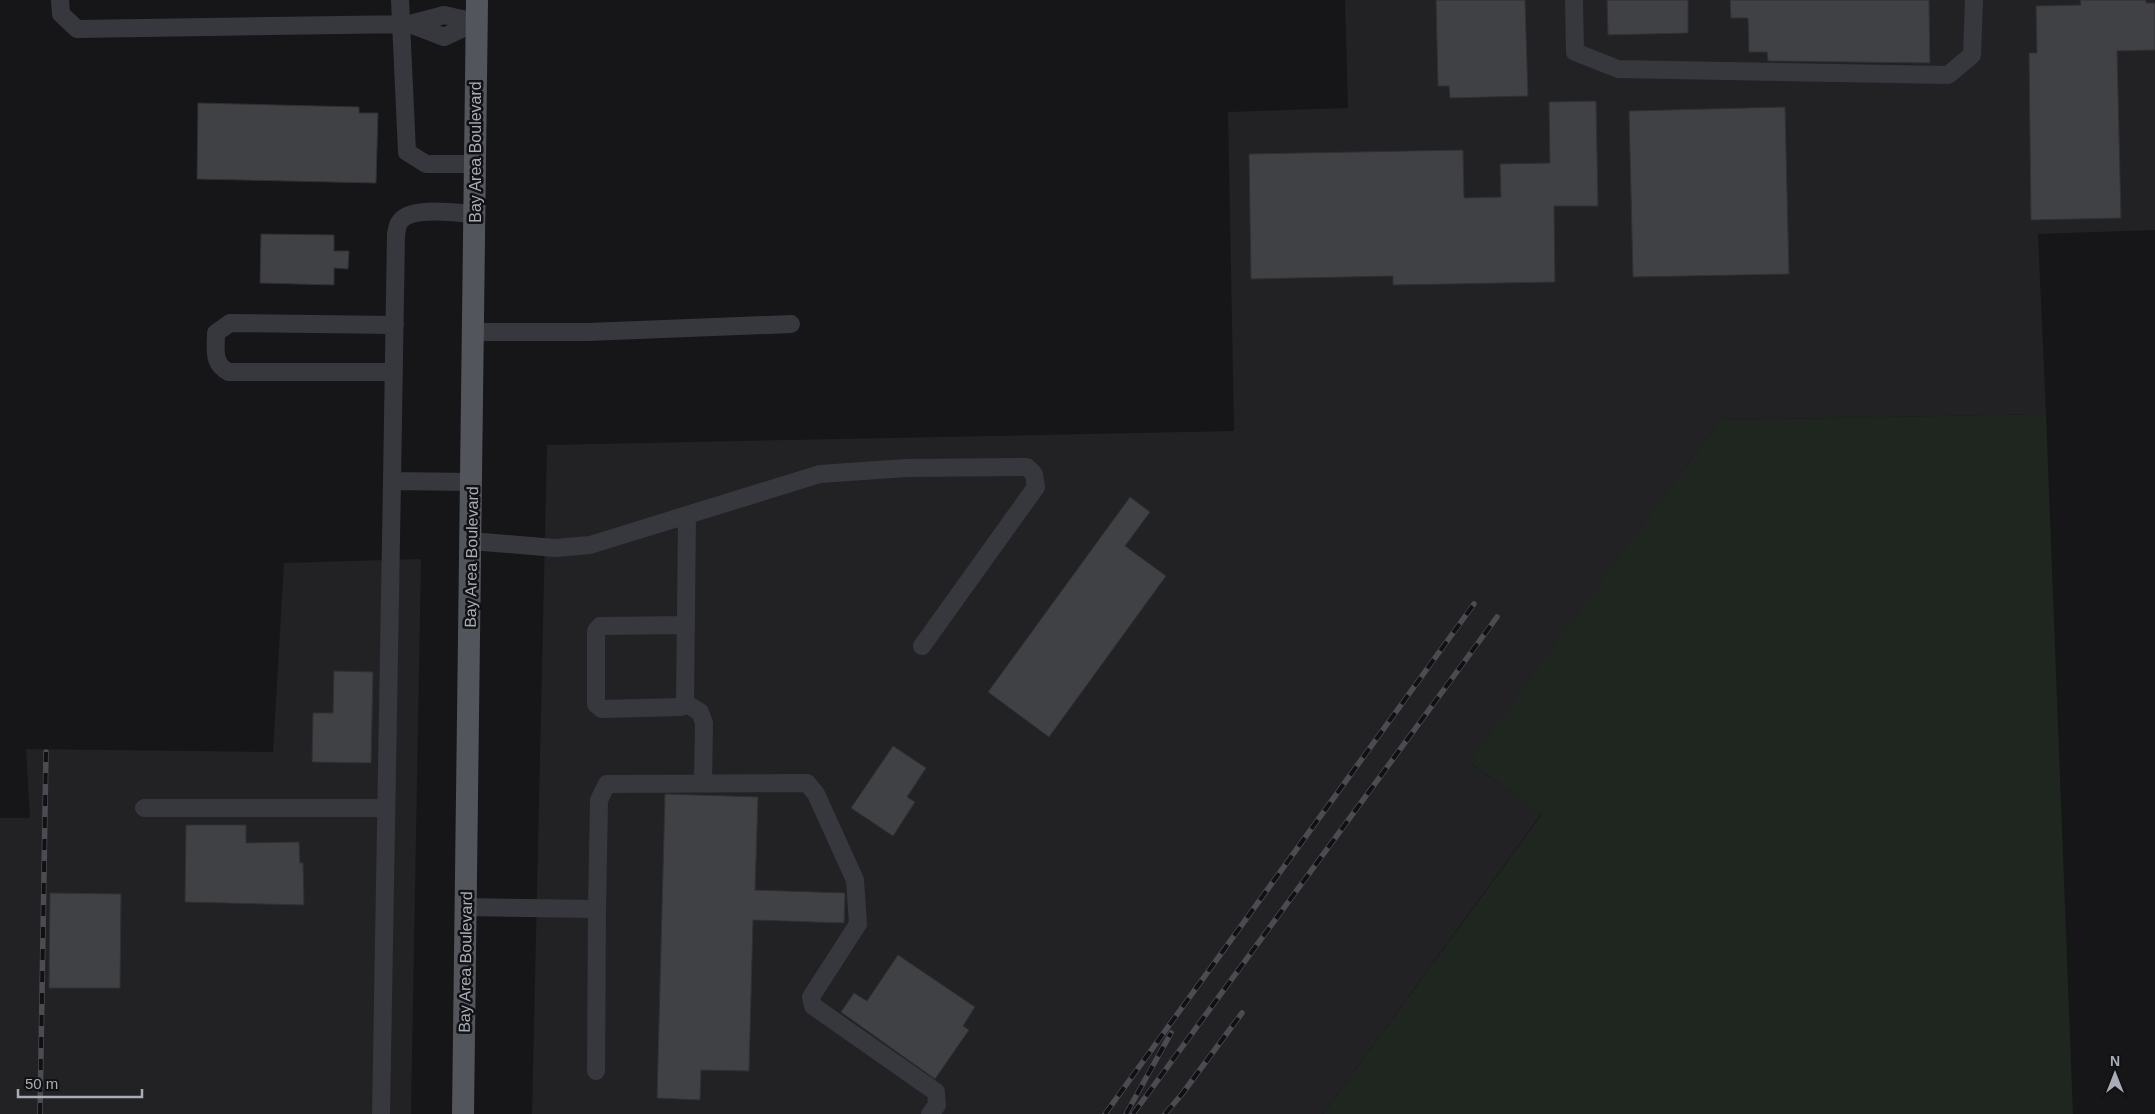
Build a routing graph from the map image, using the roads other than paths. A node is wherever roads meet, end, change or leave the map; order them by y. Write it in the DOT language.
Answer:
graph roads {
  1 [pos="60,0"];
  2 [pos="400,0"];
  3 [pos="1574,0"];
  4 [pos="1974,0"];
  5 [pos="476,11"];
  6 [pos="406,24"];
  7 [pos="475,164"];
  8 [pos="474,214"];
  9 [pos="791,324"];
  10 [pos="395,325"];
  11 [pos="473,332"];
  12 [pos="394,372"];
  13 [pos="392,481"];
  14 [pos="472,482"];
  15 [pos="686,515"];
  16 [pos="471,541"];
  17 [pos="686,625"];
  18 [pos="922,646"];
  19 [pos="685,703"];
  20 [pos="703,784"];
  21 [pos="144,808"];
  22 [pos="386,808"];
  23 [pos="466,907"];
  24 [pos="597,909"];
  25 [pos="596,1071"];
  26 [pos="381,1114"];
  27 [pos="463,1114"];
  28 [pos="930,1114"];
  1 -- 6 [label="lane"];
  2 -- 6 [label="lane"];
  3 -- 4 [label="lane"];
  5 -- 6 [label="lane"];
  5 -- 7 [label="main road, Bay Area Boulevard"];
  6 -- 7 [label="lane"];
  7 -- 8 [label="main road, Bay Area Boulevard"];
  8 -- 10 [label="lane"];
  8 -- 11 [label="main road, Bay Area Boulevard"];
  9 -- 11 [label="lane"];
  10 -- 12 [label="lane"];
  10 -- 12 [label="lane"];
  11 -- 14 [label="main road, Bay Area Boulevard"];
  12 -- 13 [label="lane"];
  13 -- 14 [label="lane"];
  13 -- 22 [label="lane"];
  14 -- 16 [label="main road, Bay Area Boulevard"];
  15 -- 16 [label="lane"];
  15 -- 17 [label="lane"];
  15 -- 18 [label="lane"];
  16 -- 23 [label="main road, Bay Area Boulevard"];
  17 -- 19 [label="lane"];
  17 -- 19 [label="lane"];
  19 -- 20 [label="lane"];
  20 -- 24 [label="lane"];
  20 -- 28 [label="lane"];
  21 -- 22 [label="lane"];
  22 -- 26 [label="lane"];
  23 -- 24 [label="lane"];
  23 -- 27 [label="main road, Bay Area Boulevard"];
  24 -- 25 [label="lane"];
}
